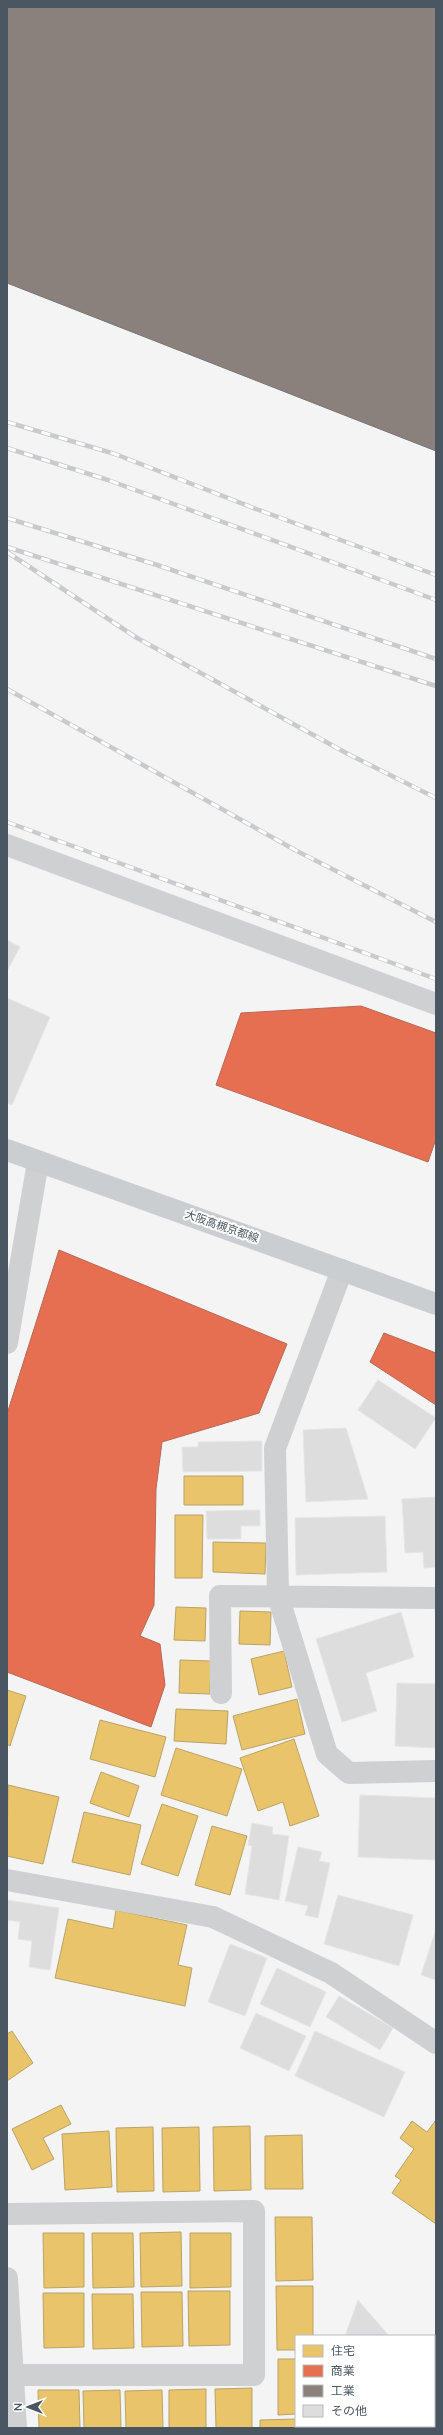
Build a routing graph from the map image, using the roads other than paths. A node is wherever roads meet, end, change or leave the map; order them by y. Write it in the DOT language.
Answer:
graph roads {
  1 [pos="7,845"];
  2 [pos="436,1004"];
  3 [pos="7,1150"];
  4 [pos="38,1162"];
  5 [pos="342,1270"];
  6 [pos="436,1304"];
  7 [pos="7,1343"];
  8 [pos="278,1596"];
  9 [pos="436,1598"];
  10 [pos="221,1693"];
  11 [pos="436,1771"];
  12 [pos="7,1880"];
  13 [pos="436,2043"];
  14 [pos="7,2214"];
  15 [pos="7,2278"];
  16 [pos="13,2375"];
  17 [pos="16,2428"];
  1 -- 2 [label="street"];
  3 -- 4 [label="main road, 大阪高槻京都線"];
  4 -- 5 [label="main road, 大阪高槻京都線"];
  4 -- 7 [label="street"];
  5 -- 6 [label="main road, 大阪高槻京都線"];
  5 -- 8 [label="street"];
  8 -- 9 [label="street"];
  8 -- 10 [label="street"];
  8 -- 11 [label="street"];
  12 -- 13 [label="street"];
  14 -- 16 [label="street"];
  15 -- 16 [label="street"];
  16 -- 17 [label="street"];
}
